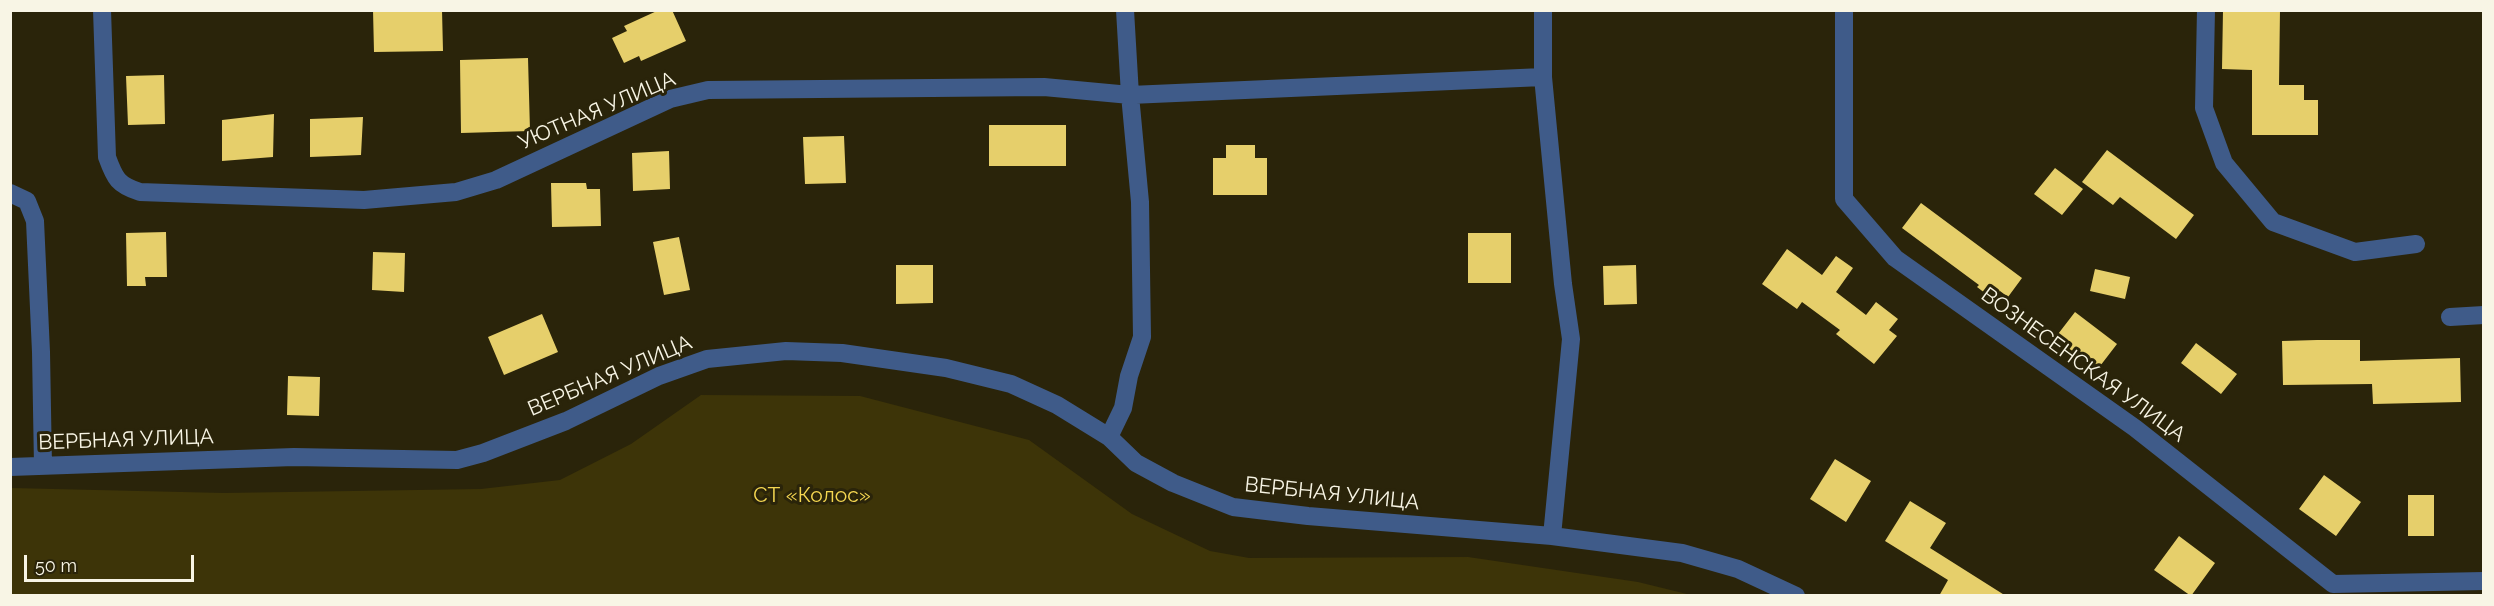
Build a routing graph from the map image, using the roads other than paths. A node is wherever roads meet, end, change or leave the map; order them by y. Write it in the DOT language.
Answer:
graph roads {
  1 [pos="102,10"];
  2 [pos="1125,10"];
  3 [pos="1543,10"];
  4 [pos="1844,10"];
  5 [pos="2206,10"];
  6 [pos="1543,76"];
  7 [pos="1130,95"];
  8 [pos="10,193"];
  9 [pos="2416,244"];
  10 [pos="2484,315"];
  11 [pos="2450,317"];
  12 [pos="1109,437"];
  13 [pos="43,466"];
  14 [pos="10,467"];
  15 [pos="1552,536"];
  16 [pos="2484,581"];
  17 [pos="1796,596"];
  1 -- 7 [label="street, УЮТНАЯ УЛИЦА"];
  2 -- 7 [label="street"];
  3 -- 6 [label="street"];
  4 -- 16 [label="street, ВОЗНЕСЕНСКАЯ УЛИЦА"];
  5 -- 9 [label="street"];
  6 -- 7 [label="street, УЮТНАЯ УЛИЦА"];
  6 -- 15 [label="street"];
  7 -- 12 [label="street"];
  8 -- 13 [label="street"];
  10 -- 11 [label="street"];
  12 -- 13 [label="street, ВЕРБНАЯ УЛИЦА"];
  12 -- 15 [label="street, ВЕРБНАЯ УЛИЦА"];
  13 -- 14 [label="street, ВЕРБНАЯ УЛИЦА"];
  15 -- 17 [label="street, ВЕРБНАЯ УЛИЦА"];
}
